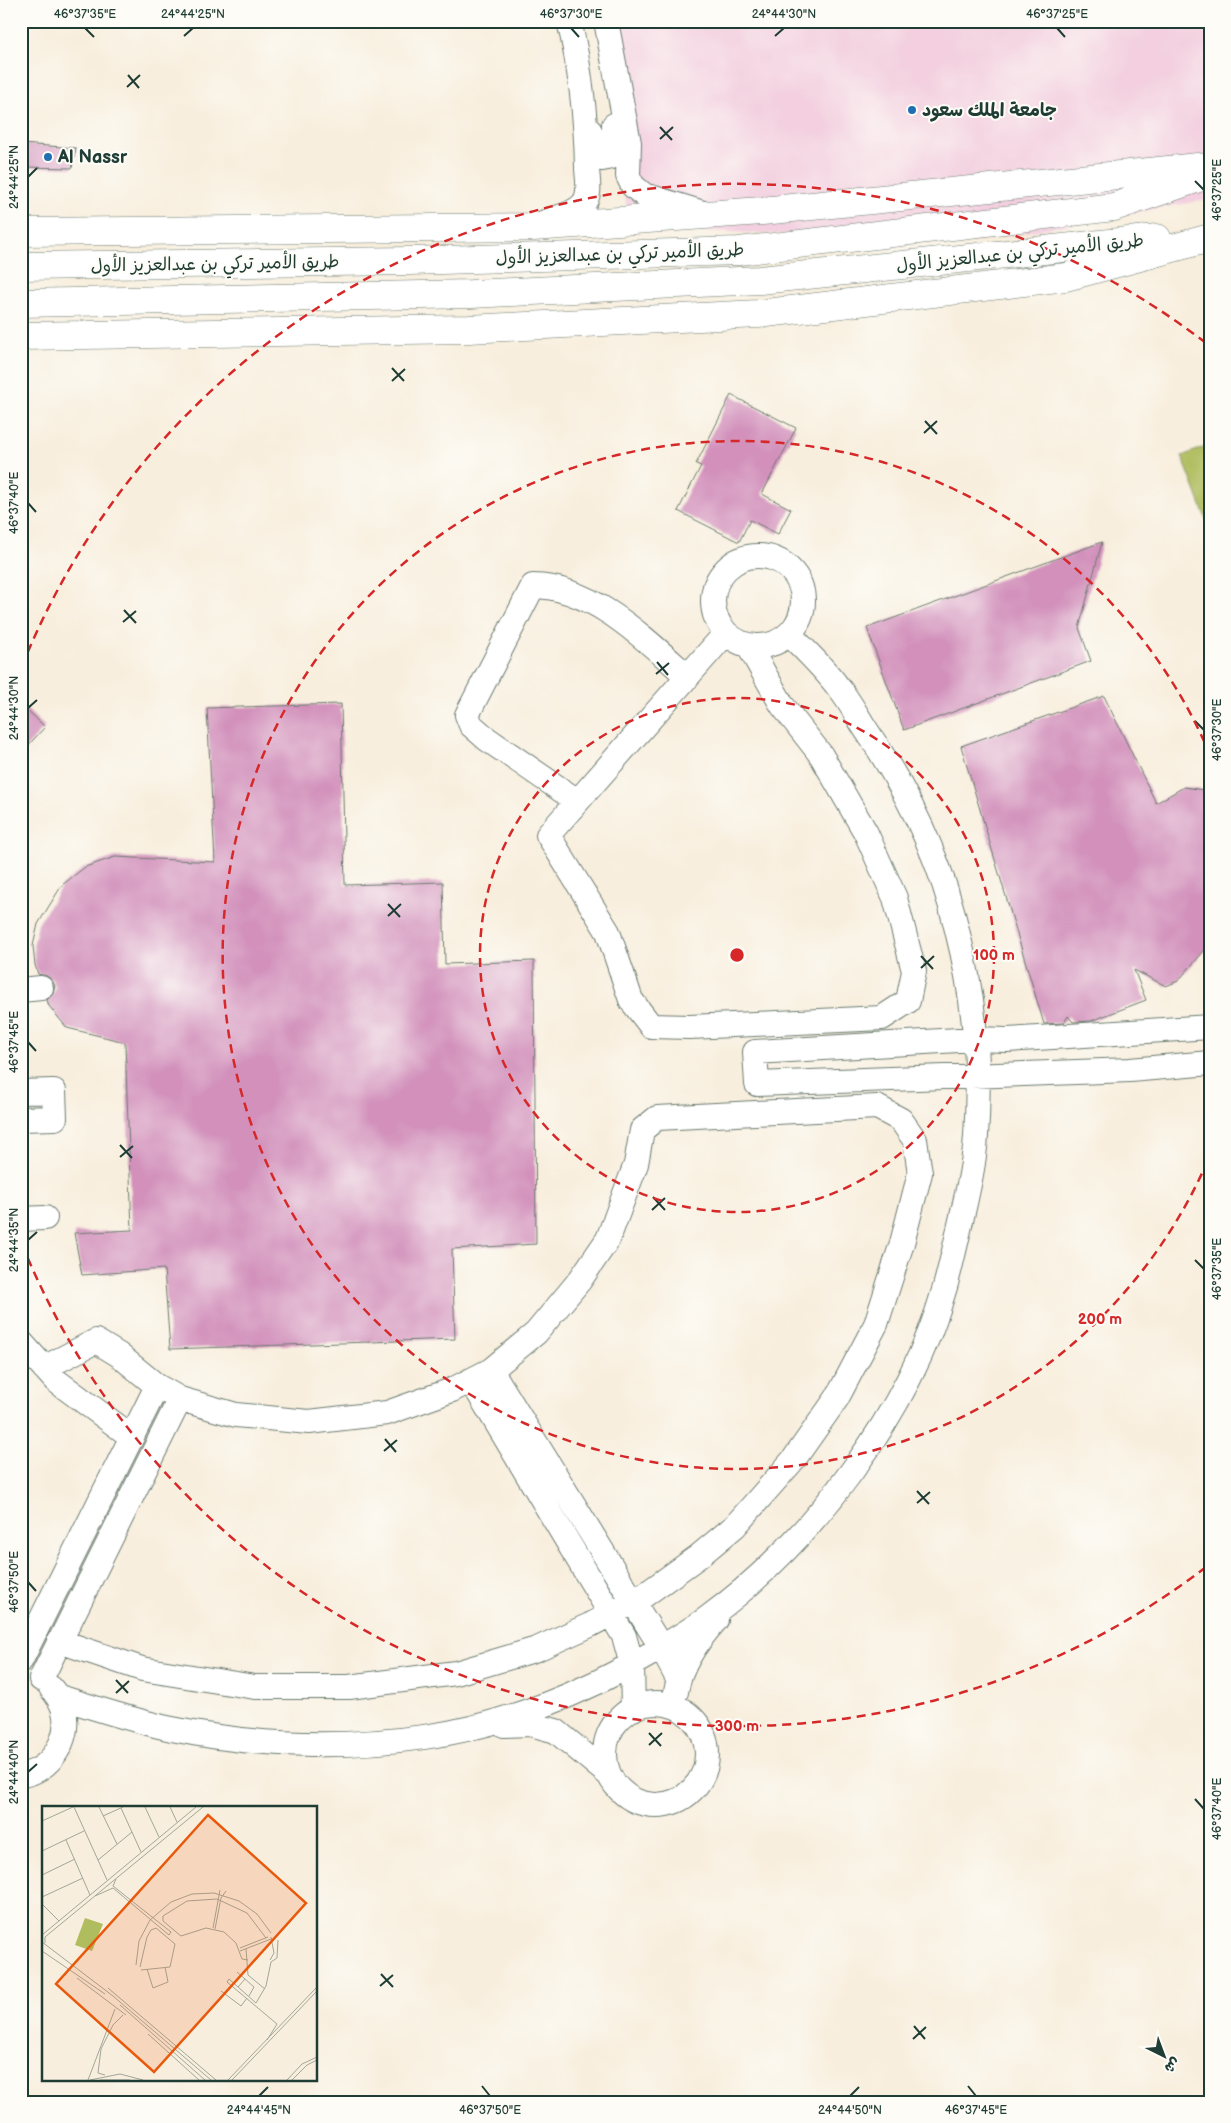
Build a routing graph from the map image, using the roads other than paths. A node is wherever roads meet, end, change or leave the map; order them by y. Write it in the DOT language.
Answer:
graph roads {
  1 [pos="569,21"];
  2 [pos="609,32"];
  3 [pos="586,114"];
  4 [pos="1210,166"];
  5 [pos="1210,174"];
  6 [pos="710,214"];
  7 [pos="533,227"];
  8 [pos="21,232"];
  9 [pos="1210,233"];
  10 [pos="1210,238"];
  11 [pos="21,266"];
  12 [pos="21,303"];
  13 [pos="21,336"];
  14 [pos="726,634"];
  15 [pos="789,634"];
  16 [pos="748,645"];
  17 [pos="688,676"];
  18 [pos="577,801"];
  19 [pos="1210,1028"];
  20 [pos="975,1039"];
  21 [pos="1210,1063"];
  22 [pos="977,1077"];
  23 [pos="21,1092"];
  24 [pos="21,1119"];
  25 [pos="45,1218"];
  26 [pos="21,1219"];
  27 [pos="21,1342"];
  28 [pos="44,1368"];
  29 [pos="481,1375"];
  30 [pos="157,1386"];
  31 [pos="180,1399"];
  32 [pos="132,1437"];
  33 [pos="745,1587"];
  34 [pos="633,1603"];
  35 [pos="611,1614"];
  36 [pos="59,1641"];
  37 [pos="661,1647"];
  38 [pos="632,1665"];
  39 [pos="27,1671"];
  40 [pos="678,1679"];
  41 [pos="58,1697"];
  42 [pos="674,1706"];
  43 [pos="633,1709"];
  44 [pos="475,1726"];
  45 [pos="608,1774"];
  46 [pos="21,1775"];
  1 -- 3 [label="street"];
  2 -- 3 [label="street"];
  2 -- 6 [label="street"];
  3 -- 7 [label="street"];
  4 -- 6 [label="main road"];
  5 -- 11 [label="main road, طريق الأمير تركي بن عبدالعزيز الأول"];
  6 -- 7 [label="main road"];
  7 -- 8 [label="main road"];
  9 -- 12 [label="main road, طريق الأمير تركي بن عبدالعزيز الأول"];
  10 -- 13 [label="main road"];
  14 -- 15 [label="street"];
  14 -- 16 [label="street"];
  14 -- 17 [label="street"];
  15 -- 16 [label="street"];
  15 -- 20 [label="street"];
  16 -- 18 [label="street"];
  17 -- 18 [label="street"];
  17 -- 18 [label="street"];
  19 -- 20 [label="street"];
  20 -- 22 [label="street"];
  20 -- 22 [label="street"];
  21 -- 22 [label="street"];
  22 -- 33 [label="street"];
  23 -- 24 [label="street"];
  25 -- 26 [label="street"];
  27 -- 28 [label="street"];
  28 -- 30 [label="street"];
  28 -- 32 [label="street"];
  29 -- 31 [label="street"];
  29 -- 34 [label="street"];
  29 -- 34 [label="street"];
  29 -- 35 [label="street"];
  30 -- 31 [label="street"];
  30 -- 32 [label="street"];
  31 -- 36 [label="street"];
  32 -- 39 [label="street"];
  33 -- 37 [label="street"];
  33 -- 40 [label="street"];
  34 -- 35 [label="street"];
  34 -- 37 [label="street"];
  35 -- 36 [label="street"];
  35 -- 38 [label="street"];
  36 -- 39 [label="street"];
  37 -- 38 [label="street"];
  37 -- 40 [label="street"];
  38 -- 43 [label="street"];
  38 -- 44 [label="street"];
  39 -- 41 [label="street"];
  40 -- 42 [label="street"];
  41 -- 44 [label="street"];
  41 -- 46 [label="street"];
  42 -- 43 [label="street"];
  42 -- 45 [label="street"];
  43 -- 45 [label="street"];
  44 -- 45 [label="street"];
}
